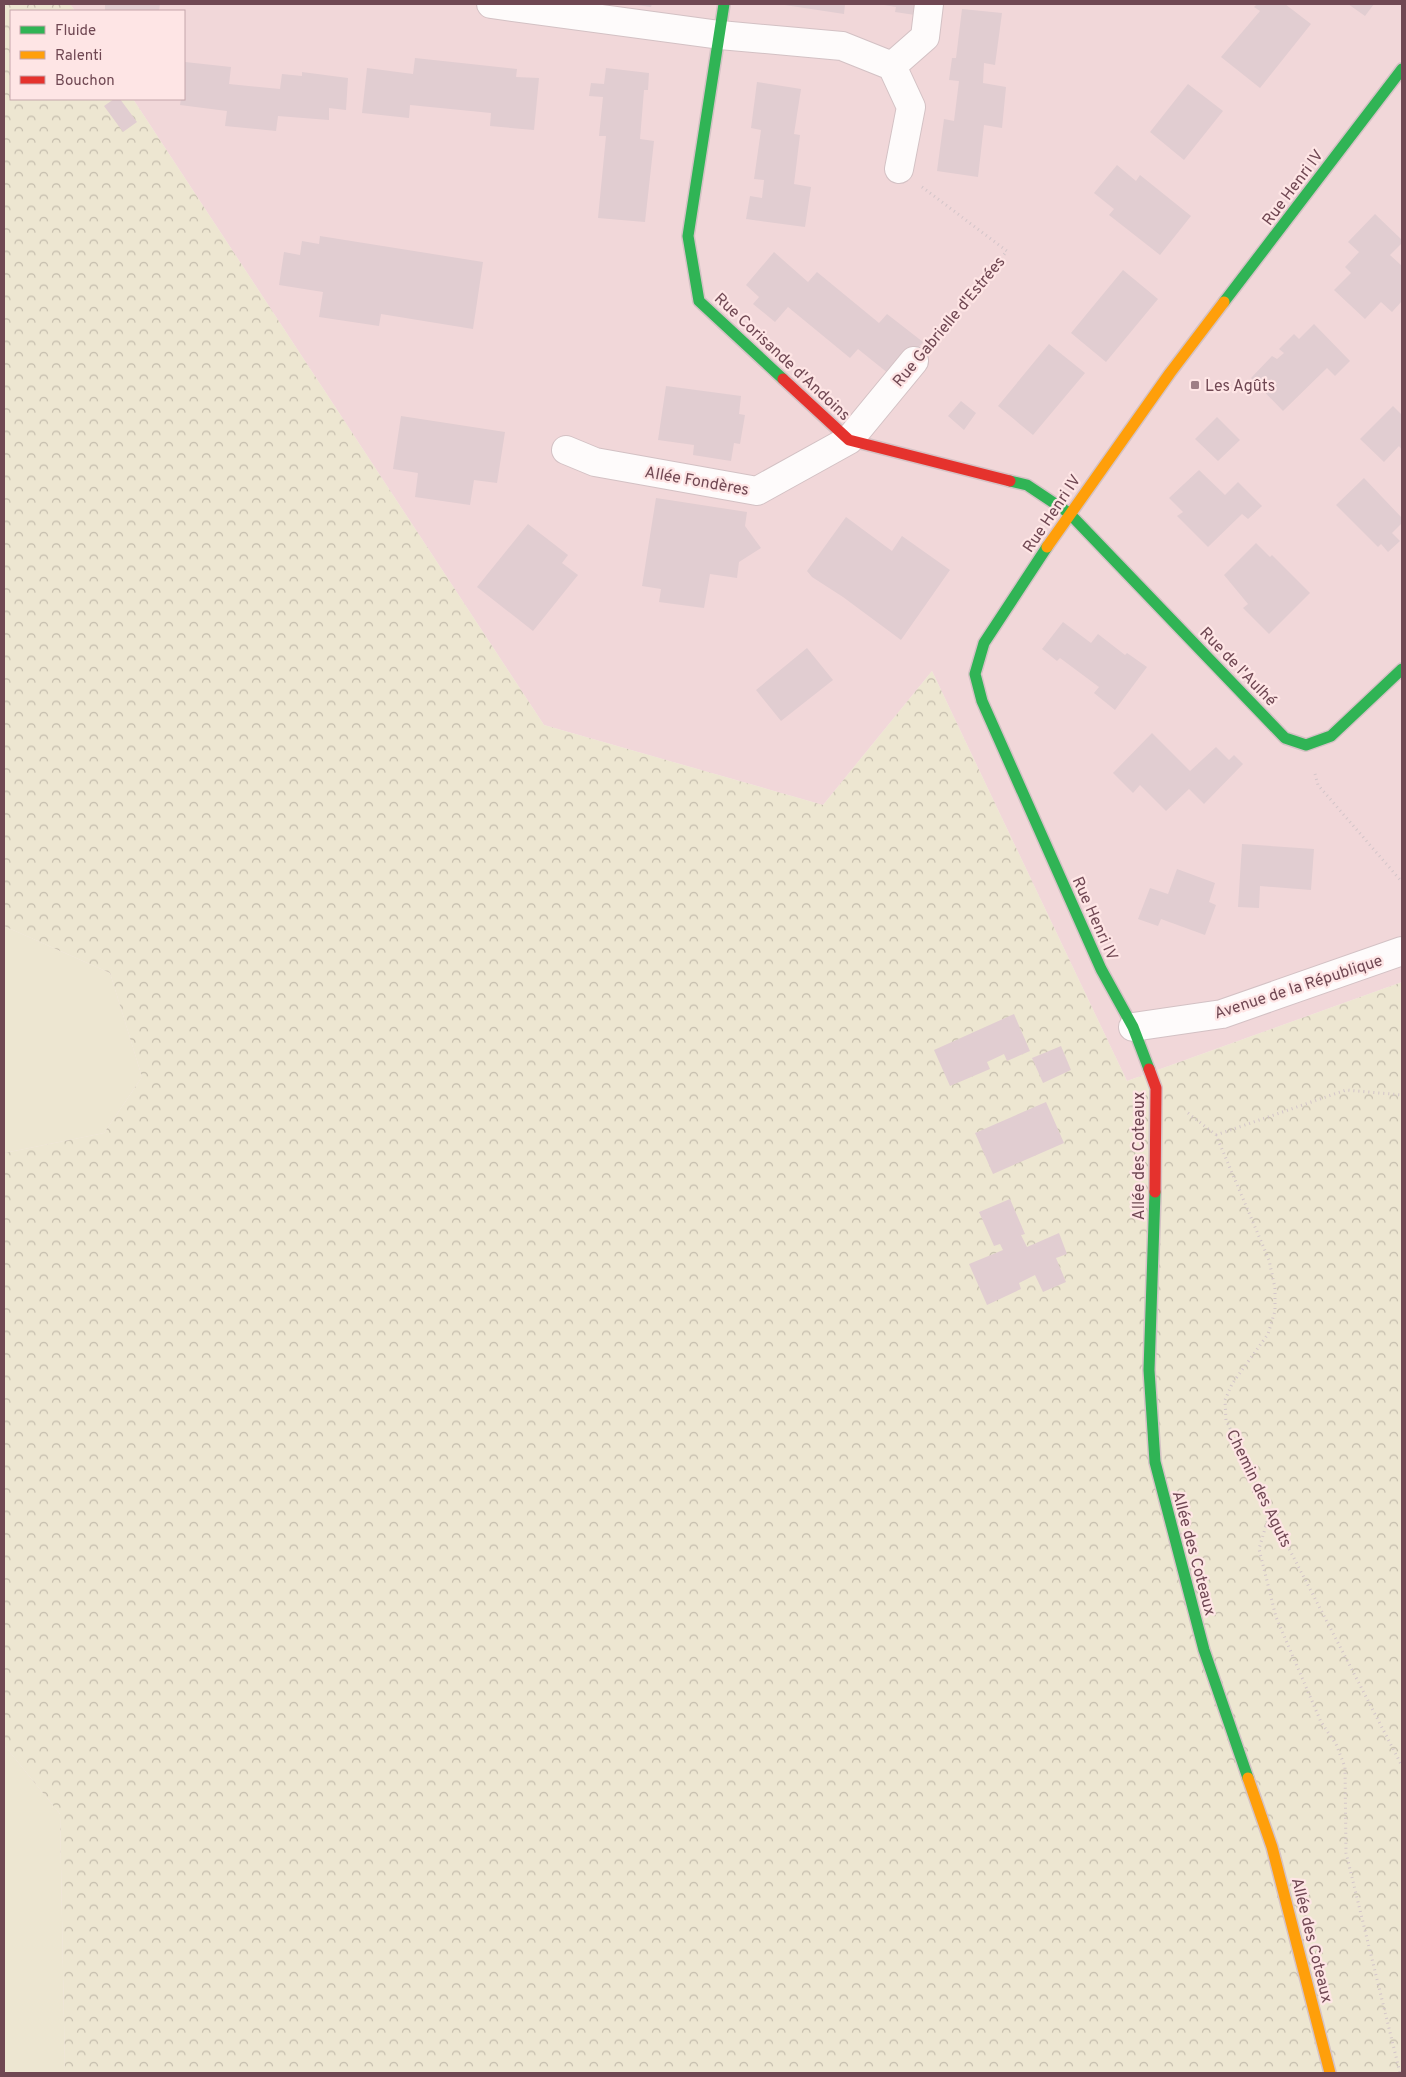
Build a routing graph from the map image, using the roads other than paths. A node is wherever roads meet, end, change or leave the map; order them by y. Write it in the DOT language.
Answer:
graph roads {
  1 [pos="491,4"];
  2 [pos="724,4"];
  3 [pos="929,4"];
  4 [pos="720,35"];
  5 [pos="892,66"];
  6 [pos="1402,69"];
  7 [pos="899,169"];
  8 [pos="914,361"];
  9 [pos="849,440"];
  10 [pos="566,450"];
  11 [pos="1069,513"];
  12 [pos="1402,669"];
  13 [pos="1402,951"];
  14 [pos="1133,1027"];
  15 [pos="1330,2073"];
  1 -- 4 [label="street"];
  2 -- 4 [label="street, Rue Corisande d'Andoins"];
  3 -- 5 [label="street"];
  4 -- 5 [label="street"];
  4 -- 9 [label="street, Rue Corisande d'Andoins"];
  5 -- 7 [label="street"];
  6 -- 11 [label="street, Rue Henri IV"];
  8 -- 9 [label="street, Rue Gabrielle d'Estrées"];
  9 -- 10 [label="street, Allée Fondères"];
  9 -- 11 [label="street, Rue Corisande d'Andoins"];
  11 -- 12 [label="street, Rue de l'Aulhé"];
  11 -- 14 [label="street, Rue Henri IV"];
  13 -- 14 [label="street, Avenue de la République"];
  14 -- 15 [label="street, Allée des Coteaux"];
}
